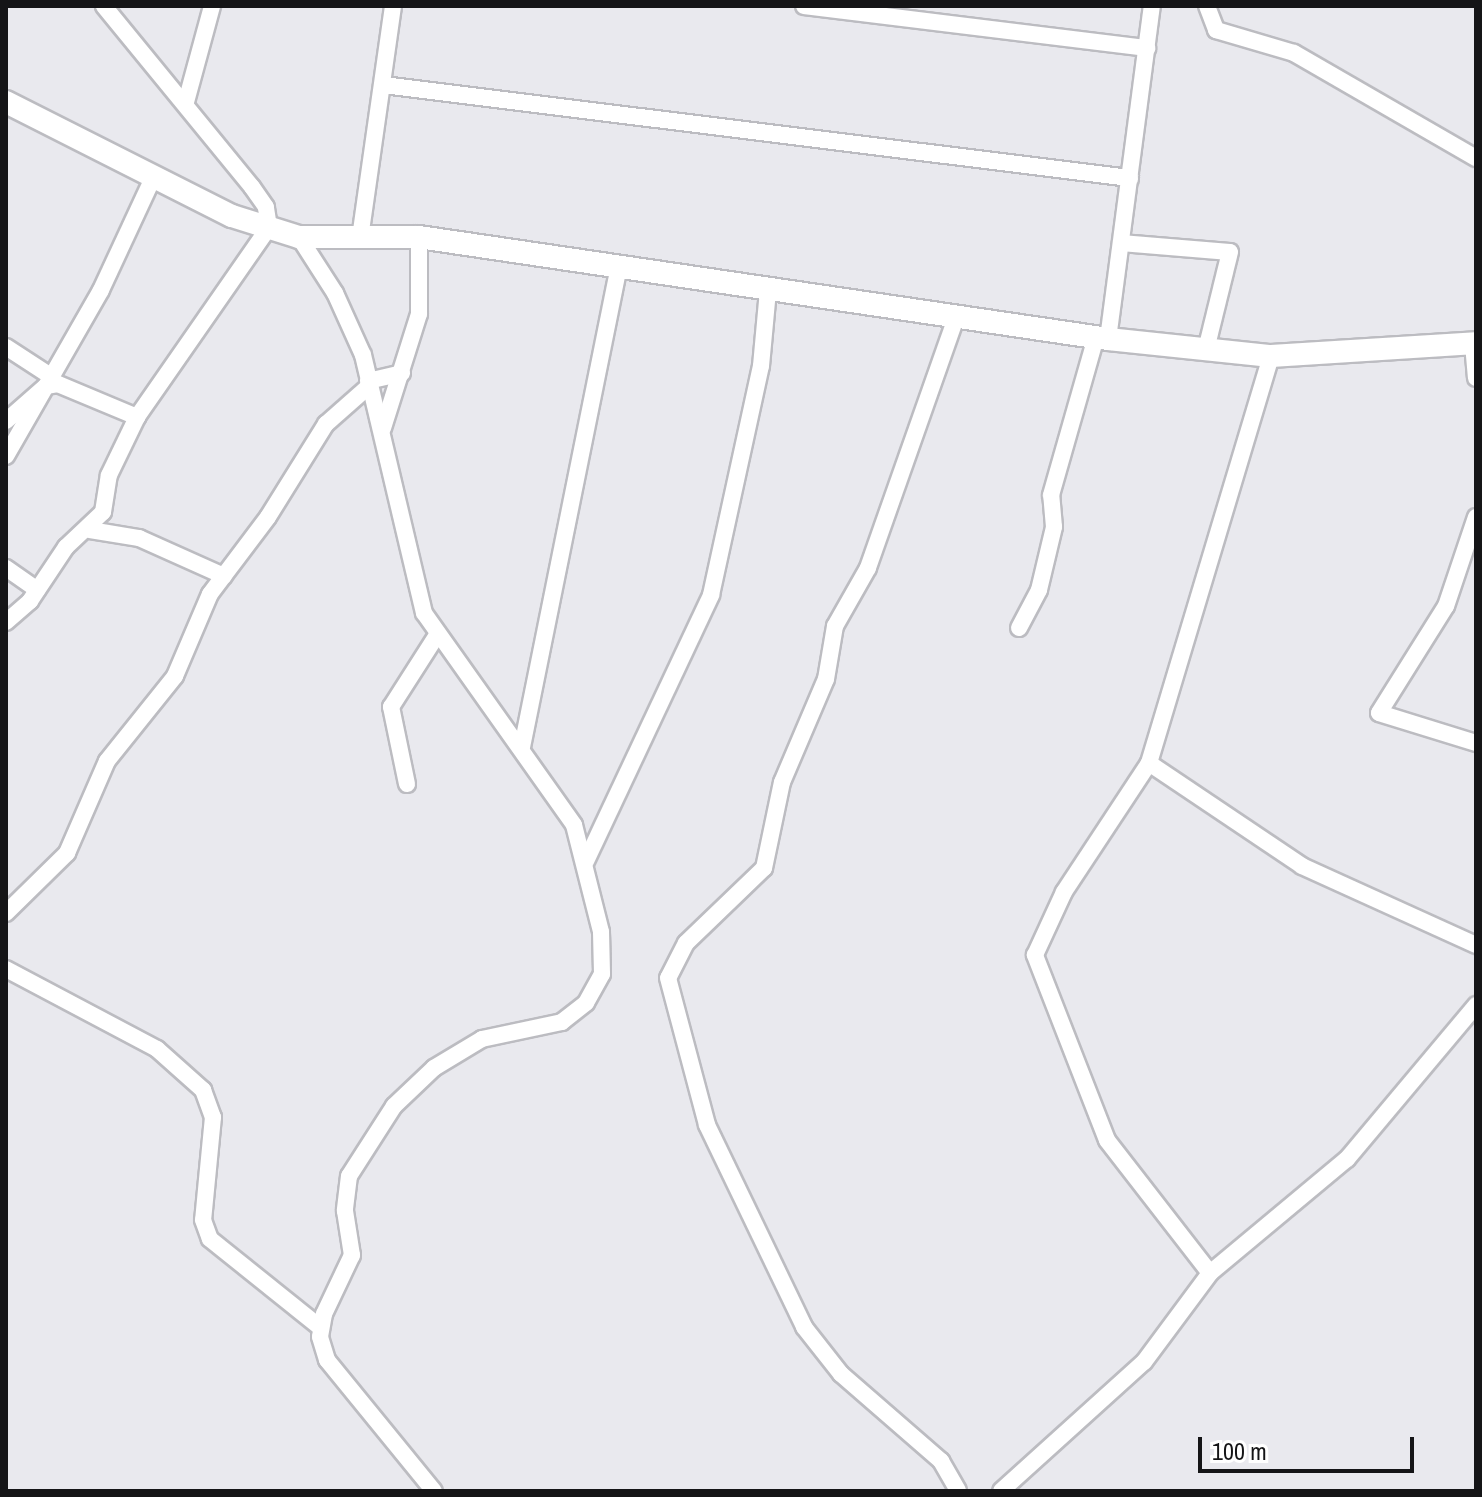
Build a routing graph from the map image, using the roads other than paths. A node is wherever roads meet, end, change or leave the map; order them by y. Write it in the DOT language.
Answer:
graph roads {
  1 [pos="104,6"];
  2 [pos="212,6"];
  3 [pos="393,6"];
  4 [pos="804,6"];
  5 [pos="1152,6"];
  6 [pos="1207,6"];
  7 [pos="1147,48"];
  8 [pos="383,85"];
  9 [pos="186,102"];
  10 [pos="7,104"];
  11 [pos="1476,158"];
  12 [pos="154,176"];
  13 [pos="1130,178"];
  14 [pos="269,227"];
  15 [pos="299,237"];
  16 [pos="419,237"];
  17 [pos="360,238"];
  18 [pos="1121,243"];
  19 [pos="619,268"];
  20 [pos="768,290"];
  21 [pos="957,315"];
  22 [pos="1102,338"];
  23 [pos="1474,344"];
  24 [pos="6,347"];
  25 [pos="1206,350"];
  26 [pos="1271,356"];
  27 [pos="402,373"];
  28 [pos="1476,378"];
  29 [pos="49,382"];
  30 [pos="369,384"];
  31 [pos="137,417"];
  32 [pos="6,421"];
  33 [pos="382,430"];
  34 [pos="6,456"];
  35 [pos="103,512"];
  36 [pos="1476,517"];
  37 [pos="90,530"];
  38 [pos="119,531"];
  39 [pos="6,568"];
  40 [pos="224,576"];
  41 [pos="37,590"];
  42 [pos="424,613"];
  43 [pos="6,622"];
  44 [pos="1019,628"];
  45 [pos="437,635"];
  46 [pos="422,659"];
  47 [pos="1476,743"];
  48 [pos="522,747"];
  49 [pos="1149,763"];
  50 [pos="407,784"];
  51 [pos="586,861"];
  52 [pos="6,913"];
  53 [pos="1476,945"];
  54 [pos="6,969"];
  55 [pos="1476,1005"];
  56 [pos="1210,1273"];
  57 [pos="320,1327"];
  58 [pos="434,1491"];
  59 [pos="958,1491"];
  60 [pos="1001,1491"];
  1 -- 9 [label="street"];
  2 -- 9 [label="street"];
  3 -- 8 [label="street"];
  4 -- 7 [label="street"];
  5 -- 7 [label="street"];
  6 -- 11 [label="street"];
  7 -- 13 [label="street"];
  8 -- 13 [label="street"];
  8 -- 17 [label="street"];
  9 -- 14 [label="street"];
  10 -- 12 [label="street"];
  12 -- 14 [label="street"];
  12 -- 29 [label="street"];
  13 -- 18 [label="street"];
  14 -- 15 [label="street"];
  14 -- 31 [label="street"];
  15 -- 17 [label="street"];
  15 -- 30 [label="street"];
  16 -- 17 [label="street"];
  16 -- 19 [label="street"];
  16 -- 27 [label="street"];
  18 -- 22 [label="street"];
  18 -- 25 [label="street"];
  19 -- 20 [label="street"];
  19 -- 48 [label="street"];
  20 -- 21 [label="street"];
  20 -- 51 [label="street"];
  21 -- 22 [label="street"];
  21 -- 59 [label="street"];
  22 -- 25 [label="street"];
  22 -- 44 [label="street"];
  23 -- 26 [label="street"];
  23 -- 28 [label="street"];
  24 -- 29 [label="street"];
  25 -- 26 [label="street"];
  26 -- 49 [label="street"];
  27 -- 30 [label="street"];
  27 -- 33 [label="street"];
  29 -- 31 [label="street"];
  29 -- 32 [label="street"];
  29 -- 34 [label="street"];
  30 -- 33 [label="street"];
  30 -- 40 [label="street"];
  31 -- 35 [label="street"];
  33 -- 42 [label="street"];
  35 -- 37 [label="street"];
  35 -- 38 [label="street"];
  36 -- 47 [label="street"];
  37 -- 38 [label="street"];
  37 -- 41 [label="street"];
  38 -- 40 [label="street"];
  39 -- 41 [label="street"];
  40 -- 52 [label="street"];
  41 -- 43 [label="street"];
  42 -- 45 [label="street"];
  42 -- 46 [label="street"];
  45 -- 46 [label="street"];
  45 -- 48 [label="street"];
  46 -- 50 [label="street"];
  48 -- 51 [label="street"];
  49 -- 53 [label="street"];
  49 -- 56 [label="street"];
  51 -- 57 [label="street"];
  54 -- 57 [label="street"];
  55 -- 56 [label="street"];
  56 -- 60 [label="street"];
  57 -- 58 [label="street"];
}
